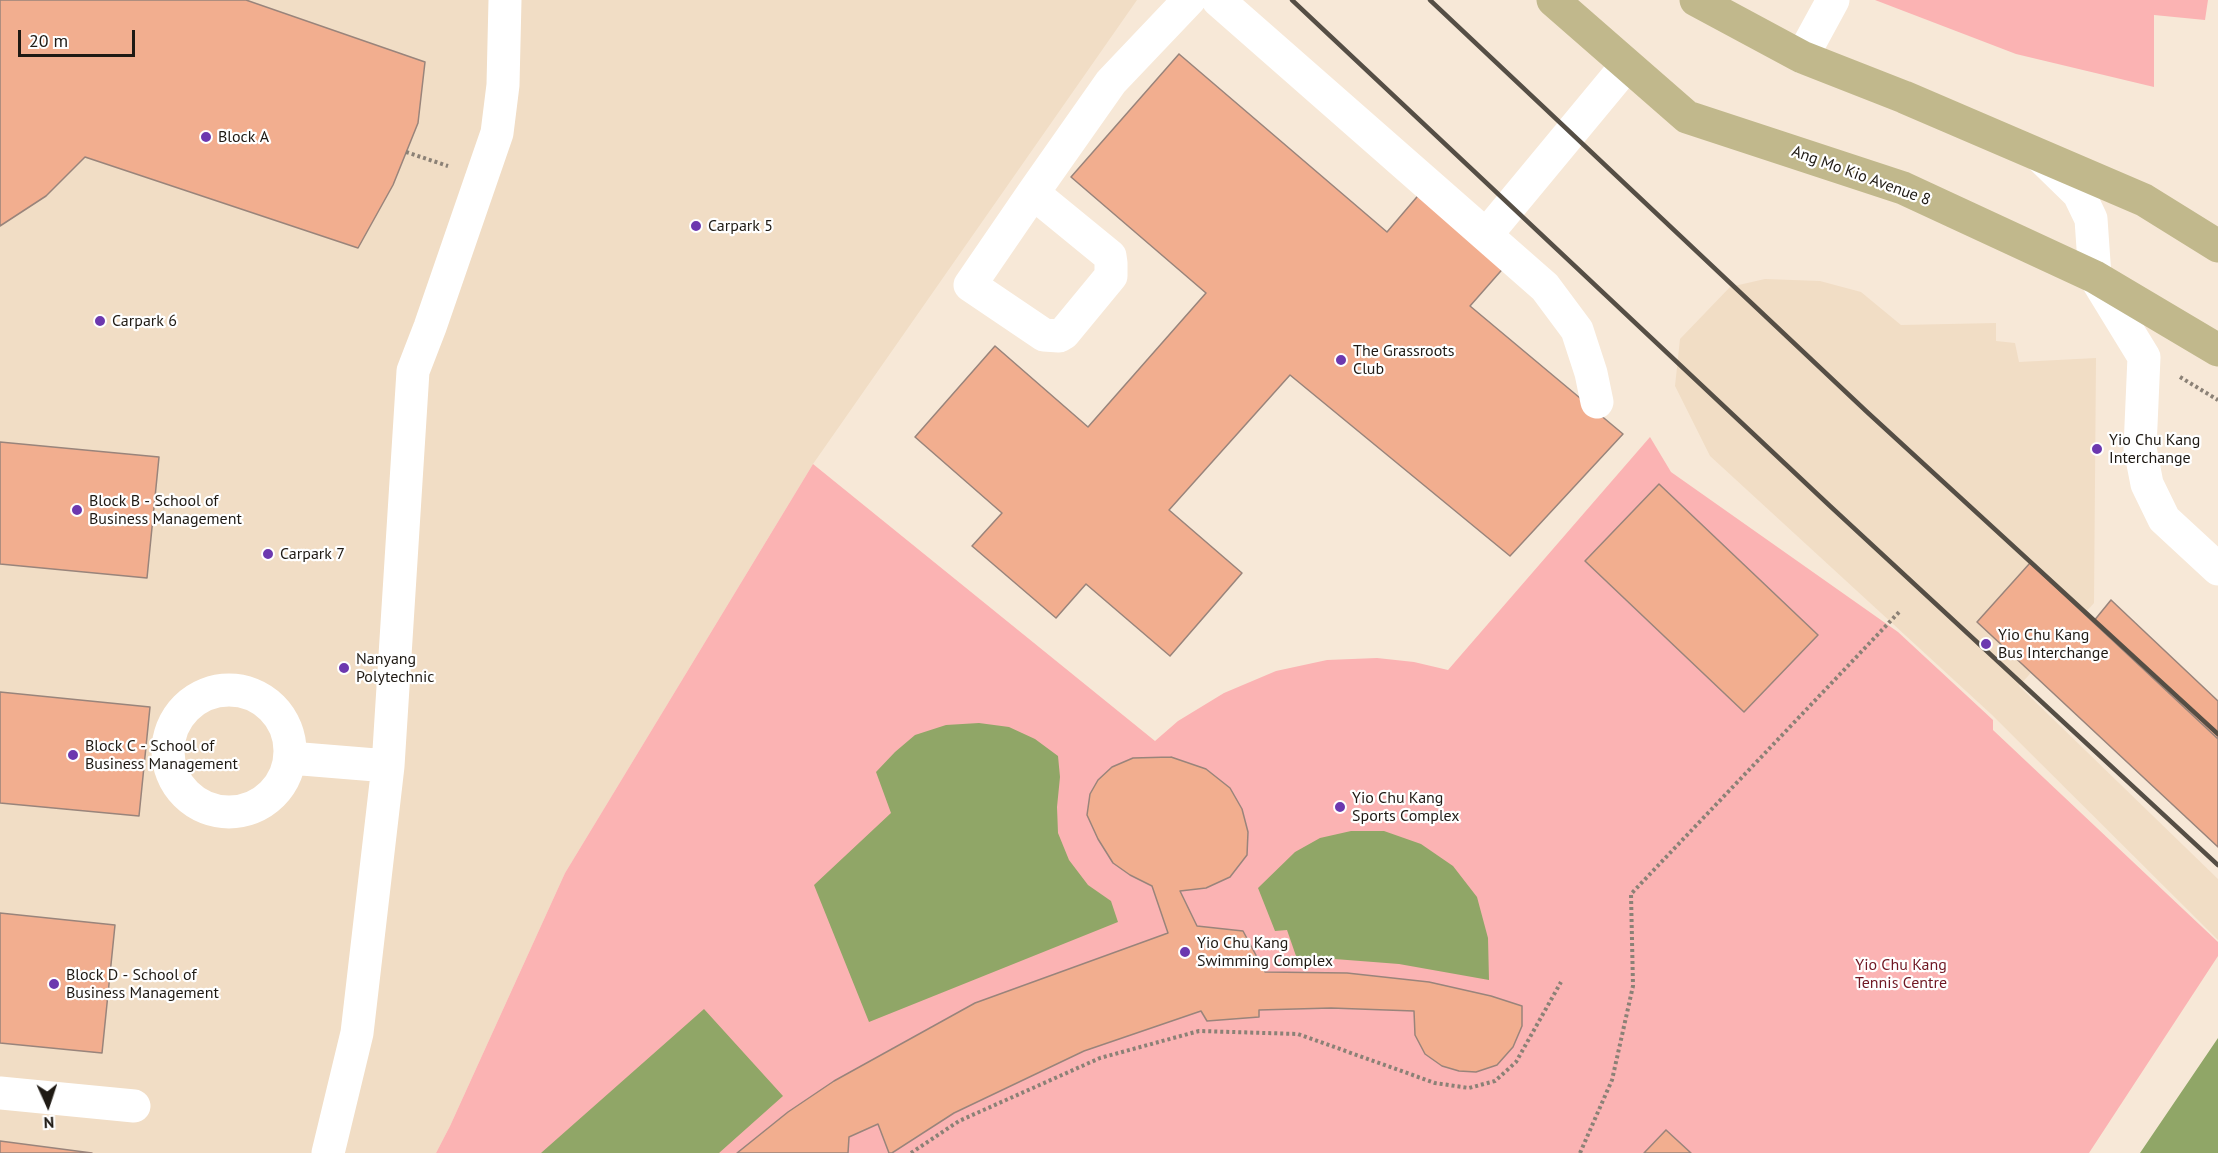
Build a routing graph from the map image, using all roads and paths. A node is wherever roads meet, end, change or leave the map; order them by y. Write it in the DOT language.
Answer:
graph roads {
  1 [pos="505,0"];
  2 [pos="1189,0"];
  3 [pos="1218,0"];
  4 [pos="1553,0"];
  5 [pos="1696,0"];
  6 [pos="1833,0"];
  7 [pos="1802,57"];
  8 [pos="1626,66"];
  9 [pos="2037,153"];
  10 [pos="1033,193"];
  11 [pos="1486,235"];
  12 [pos="2218,246"];
  13 [pos="2095,277"];
  14 [pos="2218,350"];
  15 [pos="1597,402"];
  16 [pos="2218,569"];
  17 [pos="1901,610"];
  18 [pos="290,758"];
  19 [pos="388,766"];
  20 [pos="1561,982"];
  21 [pos="0,1093"];
  22 [pos="134,1106"];
  23 [pos="328,1153"];
  24 [pos="911,1153"];
  25 [pos="1580,1153"];
  1 -- 19 [label="lane"];
  2 -- 10 [label="lane"];
  3 -- 11 [label="lane"];
  4 -- 8 [label="main road, Ang Mo Kio Avenue 8"];
  5 -- 7 [label="main road"];
  6 -- 7 [label="lane"];
  7 -- 9 [label="main road"];
  8 -- 11 [label="lane"];
  8 -- 13 [label="main road, Ang Mo Kio Avenue 8"];
  9 -- 12 [label="main road"];
  9 -- 13 [label="lane"];
  10 -- 10 [label="lane"];
  11 -- 15 [label="lane"];
  13 -- 14 [label="main road, Ang Mo Kio Avenue 8"];
  13 -- 16 [label="lane"];
  17 -- 25 [label="path"];
  18 -- 19 [label="lane"];
  19 -- 23 [label="lane"];
  20 -- 24 [label="path"];
  21 -- 22 [label="lane"];
}
